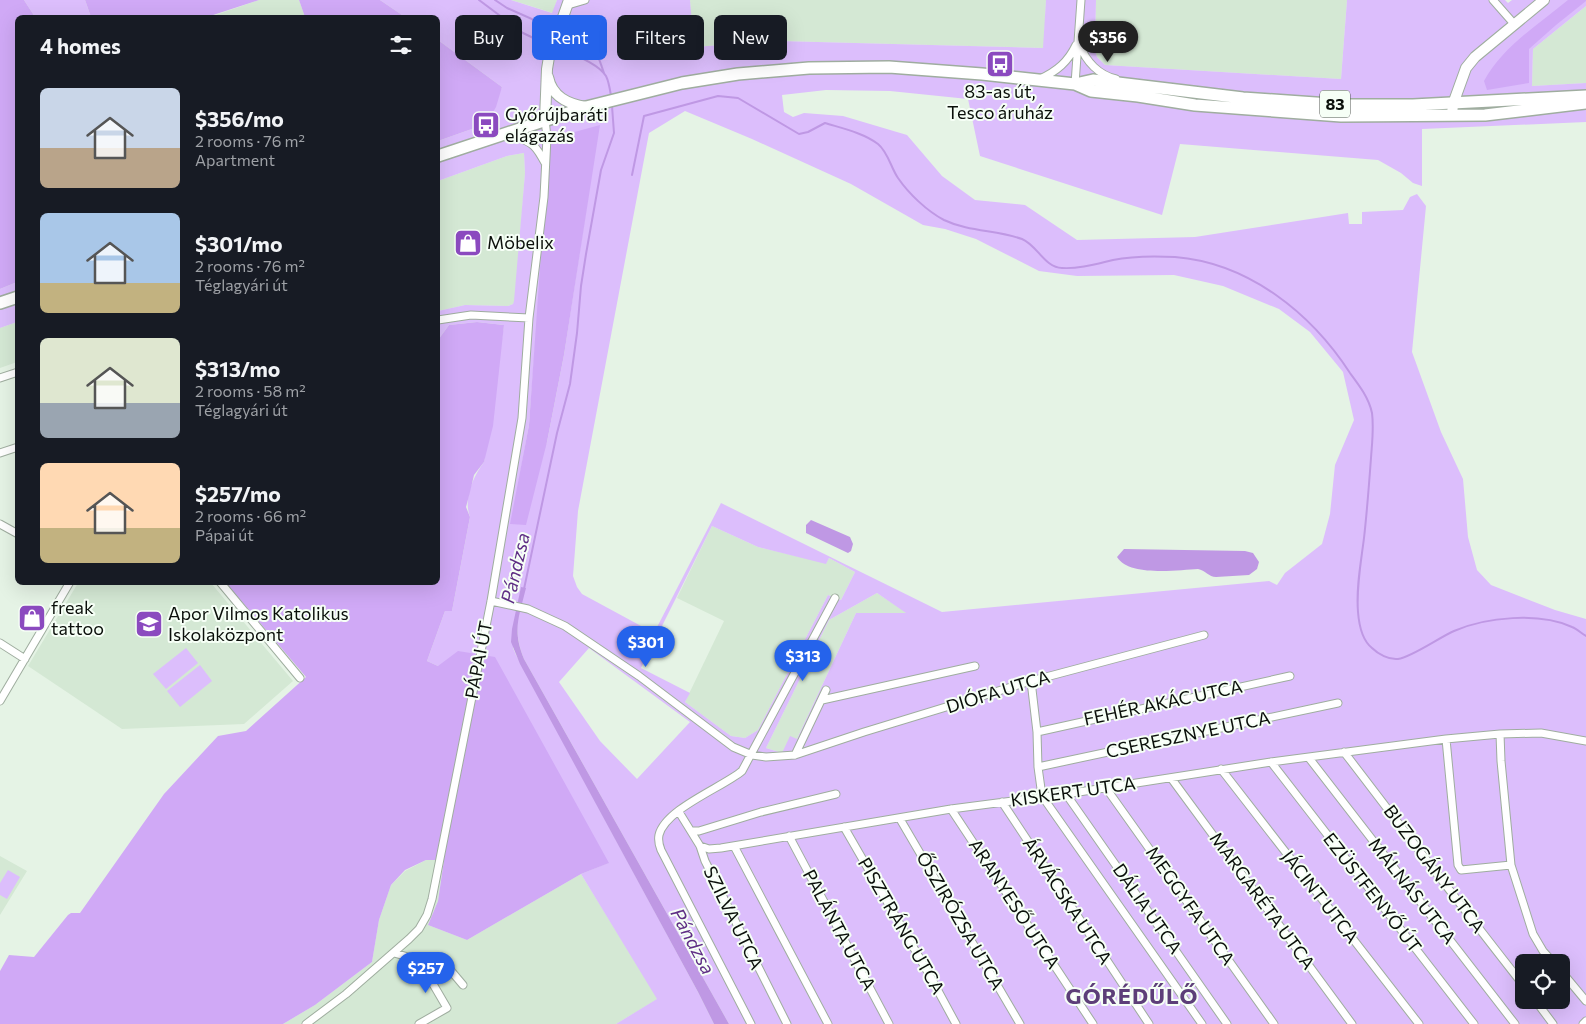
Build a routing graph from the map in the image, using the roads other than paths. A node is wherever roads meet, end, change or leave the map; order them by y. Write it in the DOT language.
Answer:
graph roads {
  1 [pos="585,0"];
  2 [pos="1081,0"];
  3 [pos="1493,0"];
  4 [pos="1544,0"];
  5 [pos="568,2"];
  6 [pos="1515,25"];
  7 [pos="1079,40"];
  8 [pos="547,69"];
  9 [pos="1040,79"];
  10 [pos="1076,84"];
  11 [pos="1137,85"];
  12 [pos="1586,96"];
  13 [pos="1586,104"];
  14 [pos="589,106"];
  15 [pos="1452,109"];
  16 [pos="545,120"];
  17 [pos="509,133"];
  18 [pos="440,155"];
  19 [pos="546,165"];
  20 [pos="15,298"];
  21 [pos="0,303"];
  22 [pos="529,318"];
  23 [pos="440,320"];
  24 [pos="15,373"];
  25 [pos="0,378"];
  26 [pos="15,448"];
  27 [pos="0,453"];
  28 [pos="0,524"];
  29 [pos="15,532"];
  30 [pos="68,585"];
  31 [pos="222,585"];
  32 [pos="835,598"];
  33 [pos="491,601"];
  34 [pos="1204,635"];
  35 [pos="0,643"];
  36 [pos="25,659"];
  37 [pos="975,666"];
  38 [pos="1290,676"];
  39 [pos="300,678"];
  40 [pos="1031,681"];
  41 [pos="826,690"];
  42 [pos="822,700"];
  43 [pos="0,701"];
  44 [pos="1338,703"];
  45 [pos="1037,732"];
  46 [pos="1500,734"];
  47 [pos="1446,739"];
  48 [pos="1586,741"];
  49 [pos="1344,752"];
  50 [pos="752,755"];
  51 [pos="795,755"];
  52 [pos="1309,758"];
  53 [pos="1271,762"];
  54 [pos="1038,767"];
  55 [pos="1222,769"];
  56 [pos="1171,778"];
  57 [pos="1106,788"];
  58 [pos="836,794"];
  59 [pos="1066,794"];
  60 [pos="1042,796"];
  61 [pos="1002,802"];
  62 [pos="951,809"];
  63 [pos="679,812"];
  64 [pos="900,819"];
  65 [pos="844,827"];
  66 [pos="691,832"];
  67 [pos="788,836"];
  68 [pos="700,846"];
  69 [pos="734,846"];
  70 [pos="1511,864"];
  71 [pos="394,953"];
  72 [pos="1546,954"];
  73 [pos="419,960"];
  74 [pos="1515,975"];
  75 [pos="1570,982"];
  76 [pos="463,985"];
  77 [pos="1586,1001"];
  78 [pos="1542,1009"];
  79 [pos="306,1024"];
  80 [pos="419,1024"];
  81 [pos="751,1024"];
  82 [pos="787,1024"];
  83 [pos="828,1024"];
  84 [pos="889,1024"];
  85 [pos="956,1024"];
  86 [pos="1020,1024"];
  87 [pos="1092,1024"];
  88 [pos="1149,1024"];
  89 [pos="1202,1024"];
  90 [pos="1228,1024"];
  91 [pos="1274,1024"];
  92 [pos="1352,1024"];
  93 [pos="1419,1024"];
  94 [pos="1474,1024"];
  95 [pos="1515,1024"];
  96 [pos="1554,1024"];
  1 -- 5 [label="street"];
  2 -- 7 [label="street"];
  3 -- 6 [label="street"];
  4 -- 6 [label="street"];
  5 -- 8 [label="street"];
  6 -- 15 [label="street"];
  7 -- 9 [label="street"];
  7 -- 10 [label="street"];
  7 -- 11 [label="street"];
  8 -- 14 [label="street"];
  8 -- 16 [label="street"];
  9 -- 10 [label="main road, 83"];
  9 -- 14 [label="main road, 83"];
  10 -- 11 [label="main road, 83"];
  10 -- 15 [label="main road, 83"];
  11 -- 15 [label="main road, 83"];
  12 -- 15 [label="main road, 83"];
  13 -- 15 [label="main road, 83"];
  14 -- 16 [label="main road, 83"];
  16 -- 17 [label="main road, 83"];
  16 -- 19 [label="street, PÁPAI ÚT"];
  17 -- 18 [label="main road, 83"];
  17 -- 19 [label="street"];
  19 -- 22 [label="street, PÁPAI ÚT"];
  20 -- 21 [label="main road"];
  22 -- 23 [label="street"];
  22 -- 33 [label="street, PÁPAI ÚT"];
  24 -- 25 [label="street"];
  26 -- 27 [label="street"];
  28 -- 29 [label="street"];
  30 -- 36 [label="street"];
  31 -- 39 [label="street"];
  32 -- 50 [label="street"];
  33 -- 50 [label="street, DIÓFA UTCA"];
  33 -- 71 [label="street, PÁPAI ÚT"];
  34 -- 40 [label="street, DIÓFA UTCA"];
  35 -- 36 [label="street"];
  36 -- 43 [label="street"];
  37 -- 42 [label="street"];
  38 -- 45 [label="street, FEHÉR AKÁC UTCA"];
  40 -- 45 [label="street"];
  40 -- 51 [label="street, DIÓFA UTCA"];
  41 -- 42 [label="street"];
  42 -- 51 [label="street"];
  44 -- 54 [label="street, CSERESZNYE UTCA"];
  45 -- 54 [label="street"];
  46 -- 47 [label="street, KISKERT UTCA"];
  46 -- 48 [label="street, KISKERT UTCA"];
  46 -- 70 [label="street"];
  47 -- 49 [label="street, KISKERT UTCA"];
  47 -- 70 [label="street"];
  49 -- 52 [label="street, KISKERT UTCA"];
  49 -- 74 [label="street, BUZOGÁNY UTCA"];
  50 -- 51 [label="street, DIÓFA UTCA"];
  50 -- 63 [label="street"];
  52 -- 53 [label="street, KISKERT UTCA"];
  52 -- 95 [label="street, MÁLNÁS UTCA"];
  53 -- 55 [label="street, KISKERT UTCA"];
  53 -- 94 [label="street, EZÜSTFENYŐ ÚT"];
  54 -- 60 [label="street"];
  55 -- 56 [label="street, KISKERT UTCA"];
  55 -- 93 [label="street, JÁCINT UTCA"];
  56 -- 57 [label="street, KISKERT UTCA"];
  56 -- 92 [label="street, MARGARÉTA UTCA"];
  57 -- 59 [label="street, KISKERT UTCA"];
  57 -- 91 [label="street, MEGGYFA UTCA"];
  58 -- 66 [label="street"];
  59 -- 60 [label="street, KISKERT UTCA"];
  59 -- 90 [label="street, DÁLIA UTCA"];
  60 -- 61 [label="street, KISKERT UTCA"];
  60 -- 89 [label="street"];
  61 -- 62 [label="street, KISKERT UTCA"];
  61 -- 88 [label="street, ÁRVÁCSKA UTCA"];
  62 -- 64 [label="street, KISKERT UTCA"];
  62 -- 87 [label="street, ARANYESŐ UTCA"];
  63 -- 66 [label="street, SZILVA UTCA"];
  63 -- 81 [label="street"];
  64 -- 65 [label="street, KISKERT UTCA"];
  64 -- 86 [label="street, ŐSZIRÓZSA UTCA"];
  65 -- 67 [label="street, KISKERT UTCA"];
  65 -- 85 [label="street, PISZTRÁNG UTCA"];
  66 -- 68 [label="street, SZILVA UTCA"];
  67 -- 69 [label="street, KISKERT UTCA"];
  67 -- 84 [label="street, PALÁNTA UTCA"];
  68 -- 69 [label="street, KISKERT UTCA"];
  68 -- 82 [label="street, SZILVA UTCA"];
  69 -- 83 [label="street"];
  70 -- 72 [label="street"];
  71 -- 73 [label="street"];
  71 -- 79 [label="street, PÁPAI ÚT"];
  73 -- 76 [label="street"];
  73 -- 80 [label="street"];
  75 -- 77 [label="street"];
  78 -- 96 [label="street"];
}
